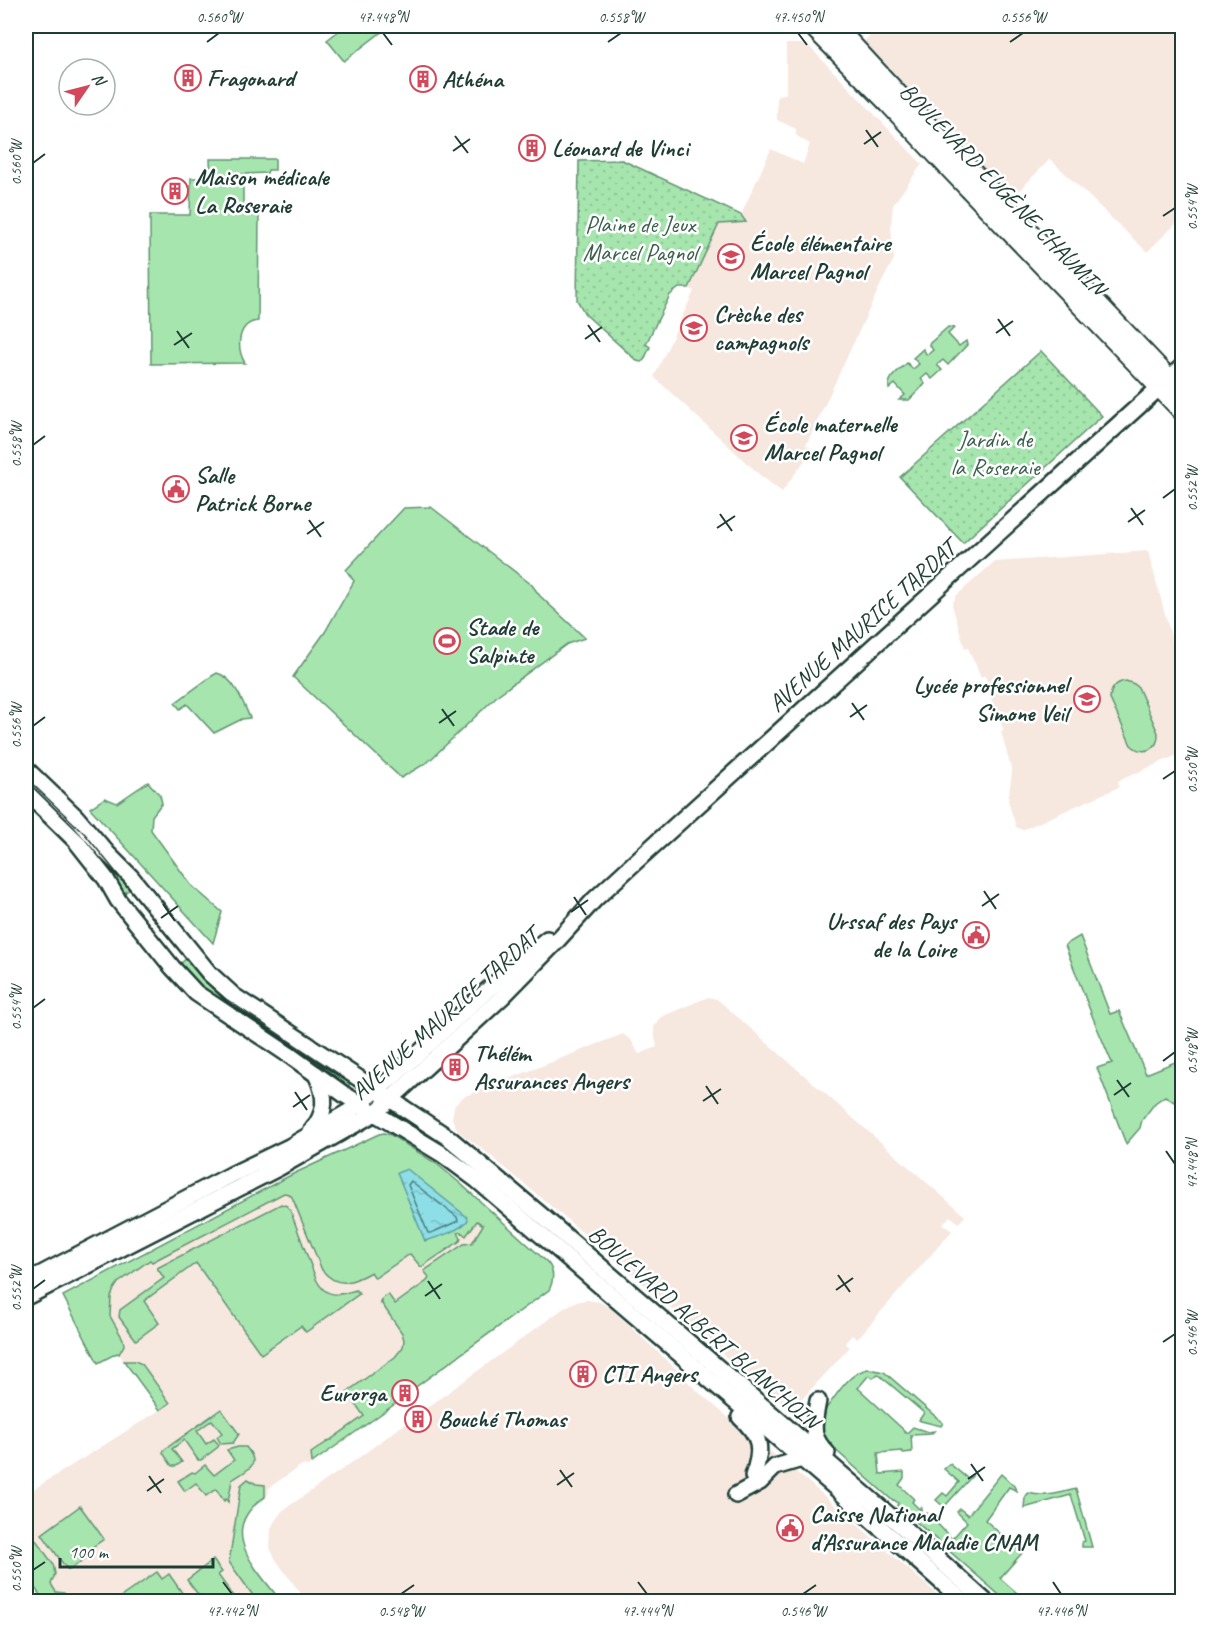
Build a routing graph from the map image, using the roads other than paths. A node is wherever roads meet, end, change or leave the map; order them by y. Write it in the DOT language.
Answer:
graph roads {
  1 [pos="812,26"];
  2 [pos="835,26"];
  3 [pos="1170,378"];
  4 [pos="1182,392"];
  5 [pos="1182,411"];
  6 [pos="26,769"];
  7 [pos="26,792"];
  8 [pos="316,1074"];
  9 [pos="385,1095"];
  10 [pos="359,1103"];
  11 [pos="375,1113"];
  12 [pos="307,1136"];
  13 [pos="26,1282"];
  14 [pos="26,1297"];
  15 [pos="710,1381"];
  16 [pos="818,1401"];
  17 [pos="802,1459"];
  18 [pos="753,1476"];
  19 [pos="863,1493"];
  20 [pos="736,1495"];
  21 [pos="964,1602"];
  22 [pos="986,1602"];
  1 -- 3 [label="main road, BOULEVARD EUGÈNE CHAUMIN"];
  2 -- 3 [label="main road, BOULEVARD EUGÈNE CHAUMIN"];
  3 -- 4 [label="main road"];
  3 -- 5 [label="main road"];
  3 -- 9 [label="street, AVENUE MAURICE TARDAT"];
  6 -- 9 [label="street, BOULEVARD ALBERT BLANCHOIN"];
  7 -- 8 [label="street, BOULEVARD ALBERT BLANCHOIN"];
  8 -- 10 [label="street, BOULEVARD ALBERT BLANCHOIN"];
  8 -- 12 [label="street"];
  9 -- 10 [label="street, AVENUE MAURICE TARDAT"];
  9 -- 11 [label="street, AVENUE MAURICE TARDAT"];
  9 -- 19 [label="street, BOULEVARD ALBERT BLANCHOIN"];
  10 -- 11 [label="street, BOULEVARD ALBERT BLANCHOIN"];
  10 -- 12 [label="street, AVENUE MAURICE TARDAT"];
  11 -- 14 [label="street, AVENUE MAURICE TARDAT"];
  11 -- 15 [label="street, BOULEVARD ALBERT BLANCHOIN"];
  12 -- 13 [label="street, AVENUE MAURICE TARDAT"];
  15 -- 17 [label="street, BOULEVARD ALBERT BLANCHOIN"];
  15 -- 18 [label="street"];
  16 -- 19 [label="street"];
  17 -- 20 [label="street"];
  17 -- 21 [label="street, BOULEVARD ALBERT BLANCHOIN"];
  19 -- 22 [label="street, BOULEVARD ALBERT BLANCHOIN"];
}
